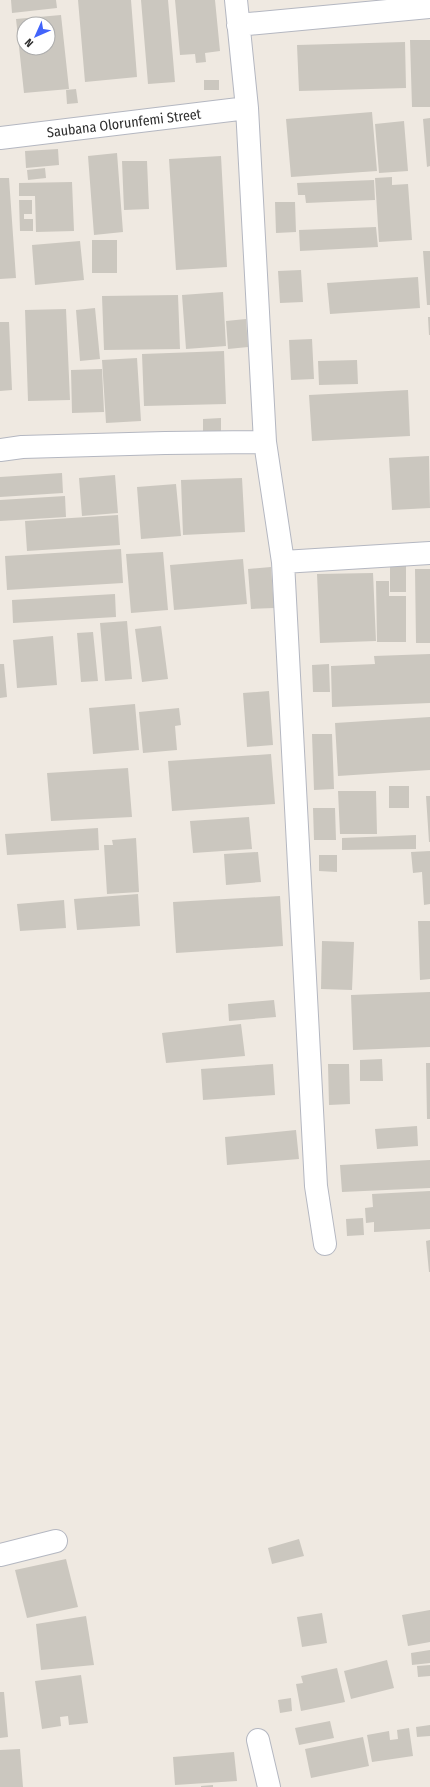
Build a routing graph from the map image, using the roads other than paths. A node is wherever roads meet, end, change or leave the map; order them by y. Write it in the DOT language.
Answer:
graph roads {
  1 [pos="236,0"];
  2 [pos="430,7"];
  3 [pos="238,25"];
  4 [pos="247,108"];
  5 [pos="0,138"];
  6 [pos="265,442"];
  7 [pos="0,450"];
  8 [pos="430,553"];
  9 [pos="283,562"];
  10 [pos="325,1244"];
  11 [pos="56,1541"];
  12 [pos="0,1555"];
  13 [pos="258,1740"];
  14 [pos="269,1787"];
  1 -- 3 [label="street"];
  2 -- 3 [label="street"];
  3 -- 4 [label="street"];
  4 -- 5 [label="street, Saubana Olorunfemi Street"];
  4 -- 6 [label="street"];
  6 -- 7 [label="street"];
  6 -- 9 [label="street"];
  8 -- 9 [label="street"];
  9 -- 10 [label="street"];
  11 -- 12 [label="street"];
  13 -- 14 [label="street"];
}
